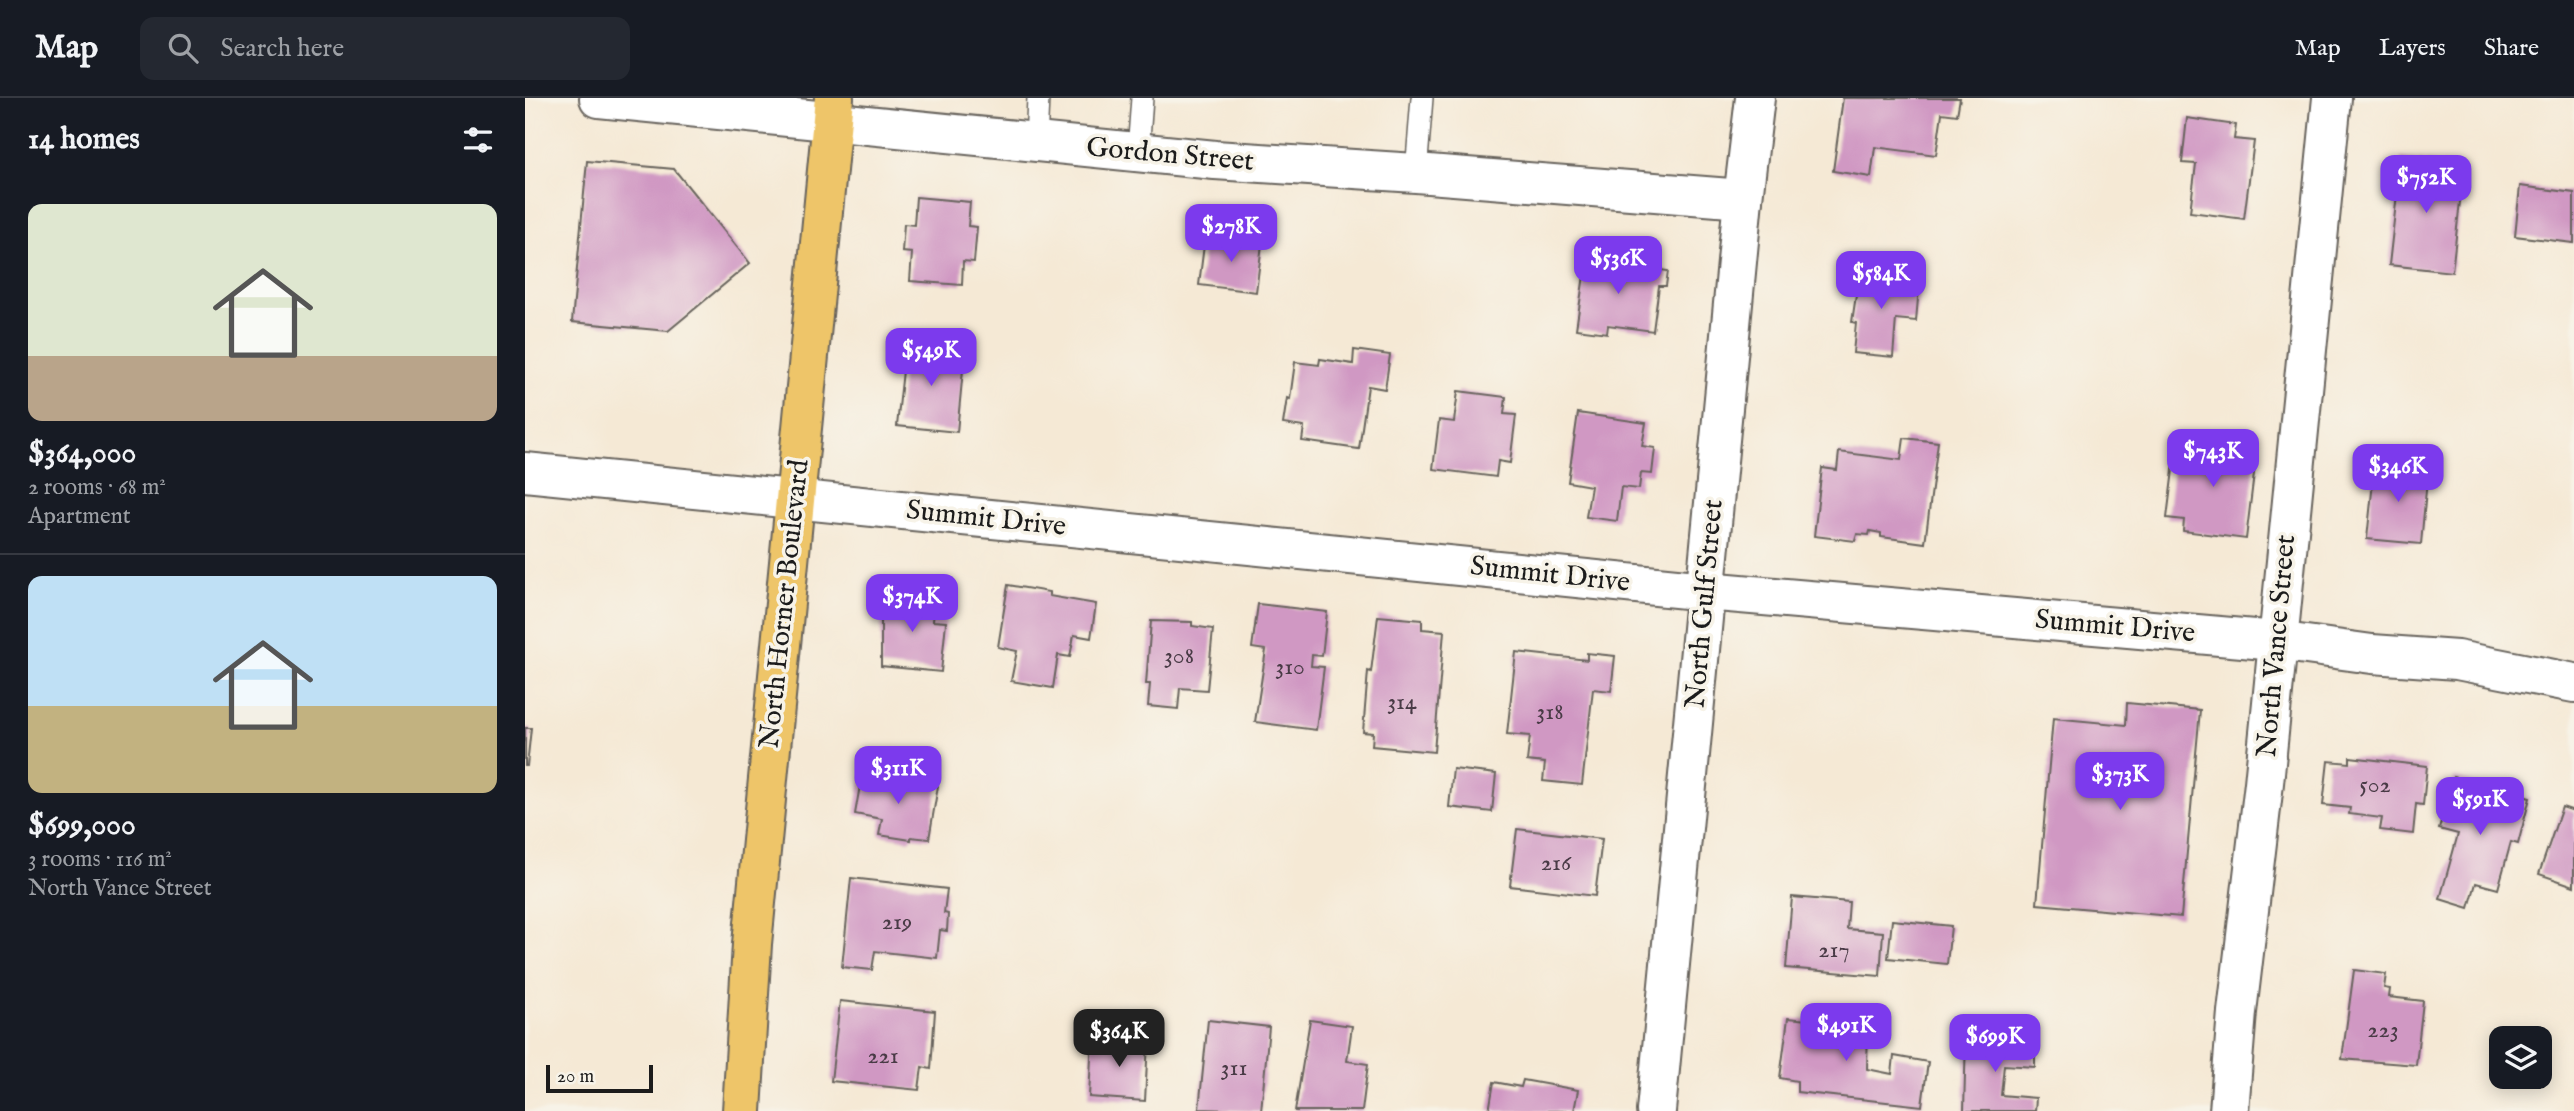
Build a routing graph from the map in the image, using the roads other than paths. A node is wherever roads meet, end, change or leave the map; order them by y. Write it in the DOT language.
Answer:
graph roads {
  1 [pos="599,98"];
  2 [pos="1038,98"];
  3 [pos="1142,98"];
  4 [pos="1422,98"];
  5 [pos="1755,98"];
  6 [pos="2332,98"];
  7 [pos="832,111"];
  8 [pos="1036,143"];
  9 [pos="1138,152"];
  10 [pos="1416,173"];
  11 [pos="1743,199"];
  12 [pos="525,472"];
  13 [pos="795,499"];
  14 [pos="1706,591"];
  15 [pos="2277,641"];
  16 [pos="2574,683"];
  17 [pos="742,1111"];
  18 [pos="1656,1111"];
  19 [pos="2229,1111"];
  1 -- 7 [label="street, Gordon Street"];
  2 -- 8 [label="lane"];
  3 -- 9 [label="lane"];
  4 -- 10 [label="lane"];
  5 -- 11 [label="street, North Gulf Street"];
  6 -- 15 [label="street, North Vance Street"];
  7 -- 8 [label="street, Gordon Street"];
  7 -- 13 [label="main road, North Horner Boulevard"];
  8 -- 9 [label="street, Gordon Street"];
  9 -- 10 [label="street, Gordon Street"];
  10 -- 11 [label="street, Gordon Street"];
  11 -- 14 [label="street, North Gulf Street"];
  12 -- 13 [label="street, Summit Drive"];
  13 -- 14 [label="street, Summit Drive"];
  13 -- 17 [label="main road, North Horner Boulevard"];
  14 -- 15 [label="street, Summit Drive"];
  14 -- 18 [label="street, North Gulf Street"];
  15 -- 16 [label="street, Summit Drive"];
  15 -- 19 [label="street, North Vance Street"];
}
